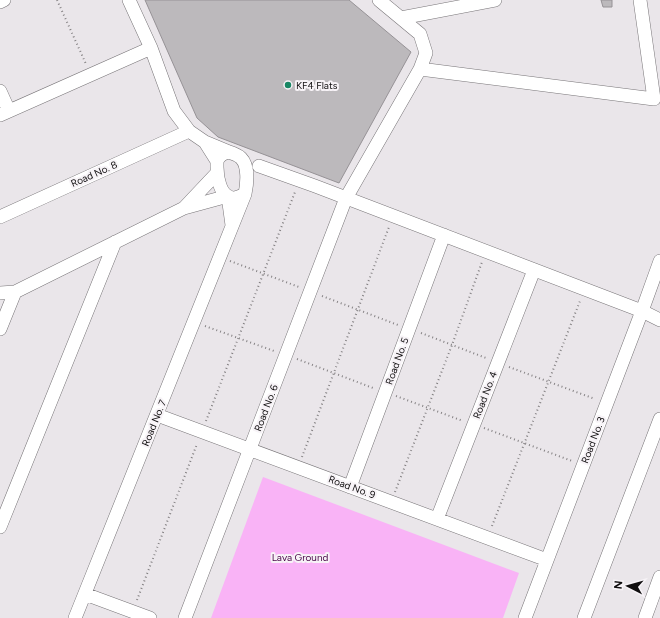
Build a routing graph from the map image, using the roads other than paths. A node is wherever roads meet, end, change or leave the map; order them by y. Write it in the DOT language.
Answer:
graph roads {
  1 [pos="4,0"];
  2 [pos="129,0"];
  3 [pos="379,0"];
  4 [pos="495,0"];
  5 [pos="640,0"];
  6 [pos="0,2"];
  7 [pos="401,18"];
  8 [pos="151,48"];
  9 [pos="420,69"];
  10 [pos="0,91"];
  11 [pos="657,99"];
  12 [pos="5,113"];
  13 [pos="189,131"];
  14 [pos="205,142"];
  15 [pos="235,154"];
  16 [pos="260,166"];
  17 [pos="217,167"];
  18 [pos="248,179"];
  19 [pos="245,194"];
  20 [pos="346,198"];
  21 [pos="184,208"];
  22 [pos="0,216"];
  23 [pos="232,227"];
  24 [pos="444,235"];
  25 [pos="115,242"];
  26 [pos="660,261"];
  27 [pos="534,270"];
  28 [pos="0,292"];
  29 [pos="15,292"];
  30 [pos="642,311"];
  31 [pos="660,320"];
  32 [pos="0,329"];
  33 [pos="157,414"];
  34 [pos="660,419"];
  35 [pos="250,449"];
  36 [pos="350,487"];
  37 [pos="437,519"];
  38 [pos="0,527"];
  39 [pos="547,560"];
  40 [pos="660,577"];
  41 [pos="85,594"];
  42 [pos="75,618"];
  43 [pos="150,618"];
  44 [pos="185,618"];
  45 [pos="525,618"];
  46 [pos="584,618"];
  47 [pos="645,618"];
  1 -- 6 [label="street"];
  2 -- 8 [label="street"];
  3 -- 7 [label="street, Road No. 6"];
  4 -- 7 [label="street"];
  5 -- 11 [label="street"];
  7 -- 9 [label="street, Road No. 6"];
  8 -- 12 [label="street"];
  8 -- 13 [label="street"];
  9 -- 11 [label="street"];
  9 -- 20 [label="street, Road No. 6"];
  10 -- 12 [label="street"];
  13 -- 14 [label="street"];
  13 -- 22 [label="street, Road No. 8"];
  14 -- 15 [label="street"];
  14 -- 17 [label="street"];
  15 -- 16 [label="street"];
  15 -- 17 [label="street"];
  15 -- 18 [label="street"];
  16 -- 18 [label="street"];
  16 -- 20 [label="street"];
  17 -- 19 [label="street"];
  17 -- 21 [label="street"];
  18 -- 19 [label="street"];
  19 -- 23 [label="street, Road No. 7"];
  20 -- 24 [label="street"];
  20 -- 35 [label="street, Road No. 6"];
  21 -- 23 [label="street"];
  21 -- 25 [label="street"];
  23 -- 33 [label="street, Road No. 7"];
  24 -- 27 [label="street"];
  24 -- 36 [label="street, Road No. 5"];
  25 -- 29 [label="street"];
  25 -- 38 [label="street"];
  26 -- 30 [label="street, Road No. 3"];
  27 -- 30 [label="street"];
  27 -- 37 [label="street, Road No. 4"];
  28 -- 29 [label="street"];
  29 -- 32 [label="street"];
  30 -- 31 [label="street"];
  30 -- 39 [label="street, Road No. 3"];
  33 -- 35 [label="street, Road No. 9"];
  33 -- 41 [label="street, Road No. 7"];
  34 -- 46 [label="street"];
  35 -- 36 [label="street, Road No. 9"];
  35 -- 44 [label="street, Road No. 6"];
  36 -- 37 [label="street, Road No. 9"];
  37 -- 39 [label="street, Road No. 9"];
  39 -- 45 [label="street, Road No. 3"];
  40 -- 47 [label="street"];
  41 -- 42 [label="street, Road No. 7"];
  41 -- 43 [label="street"];
}
